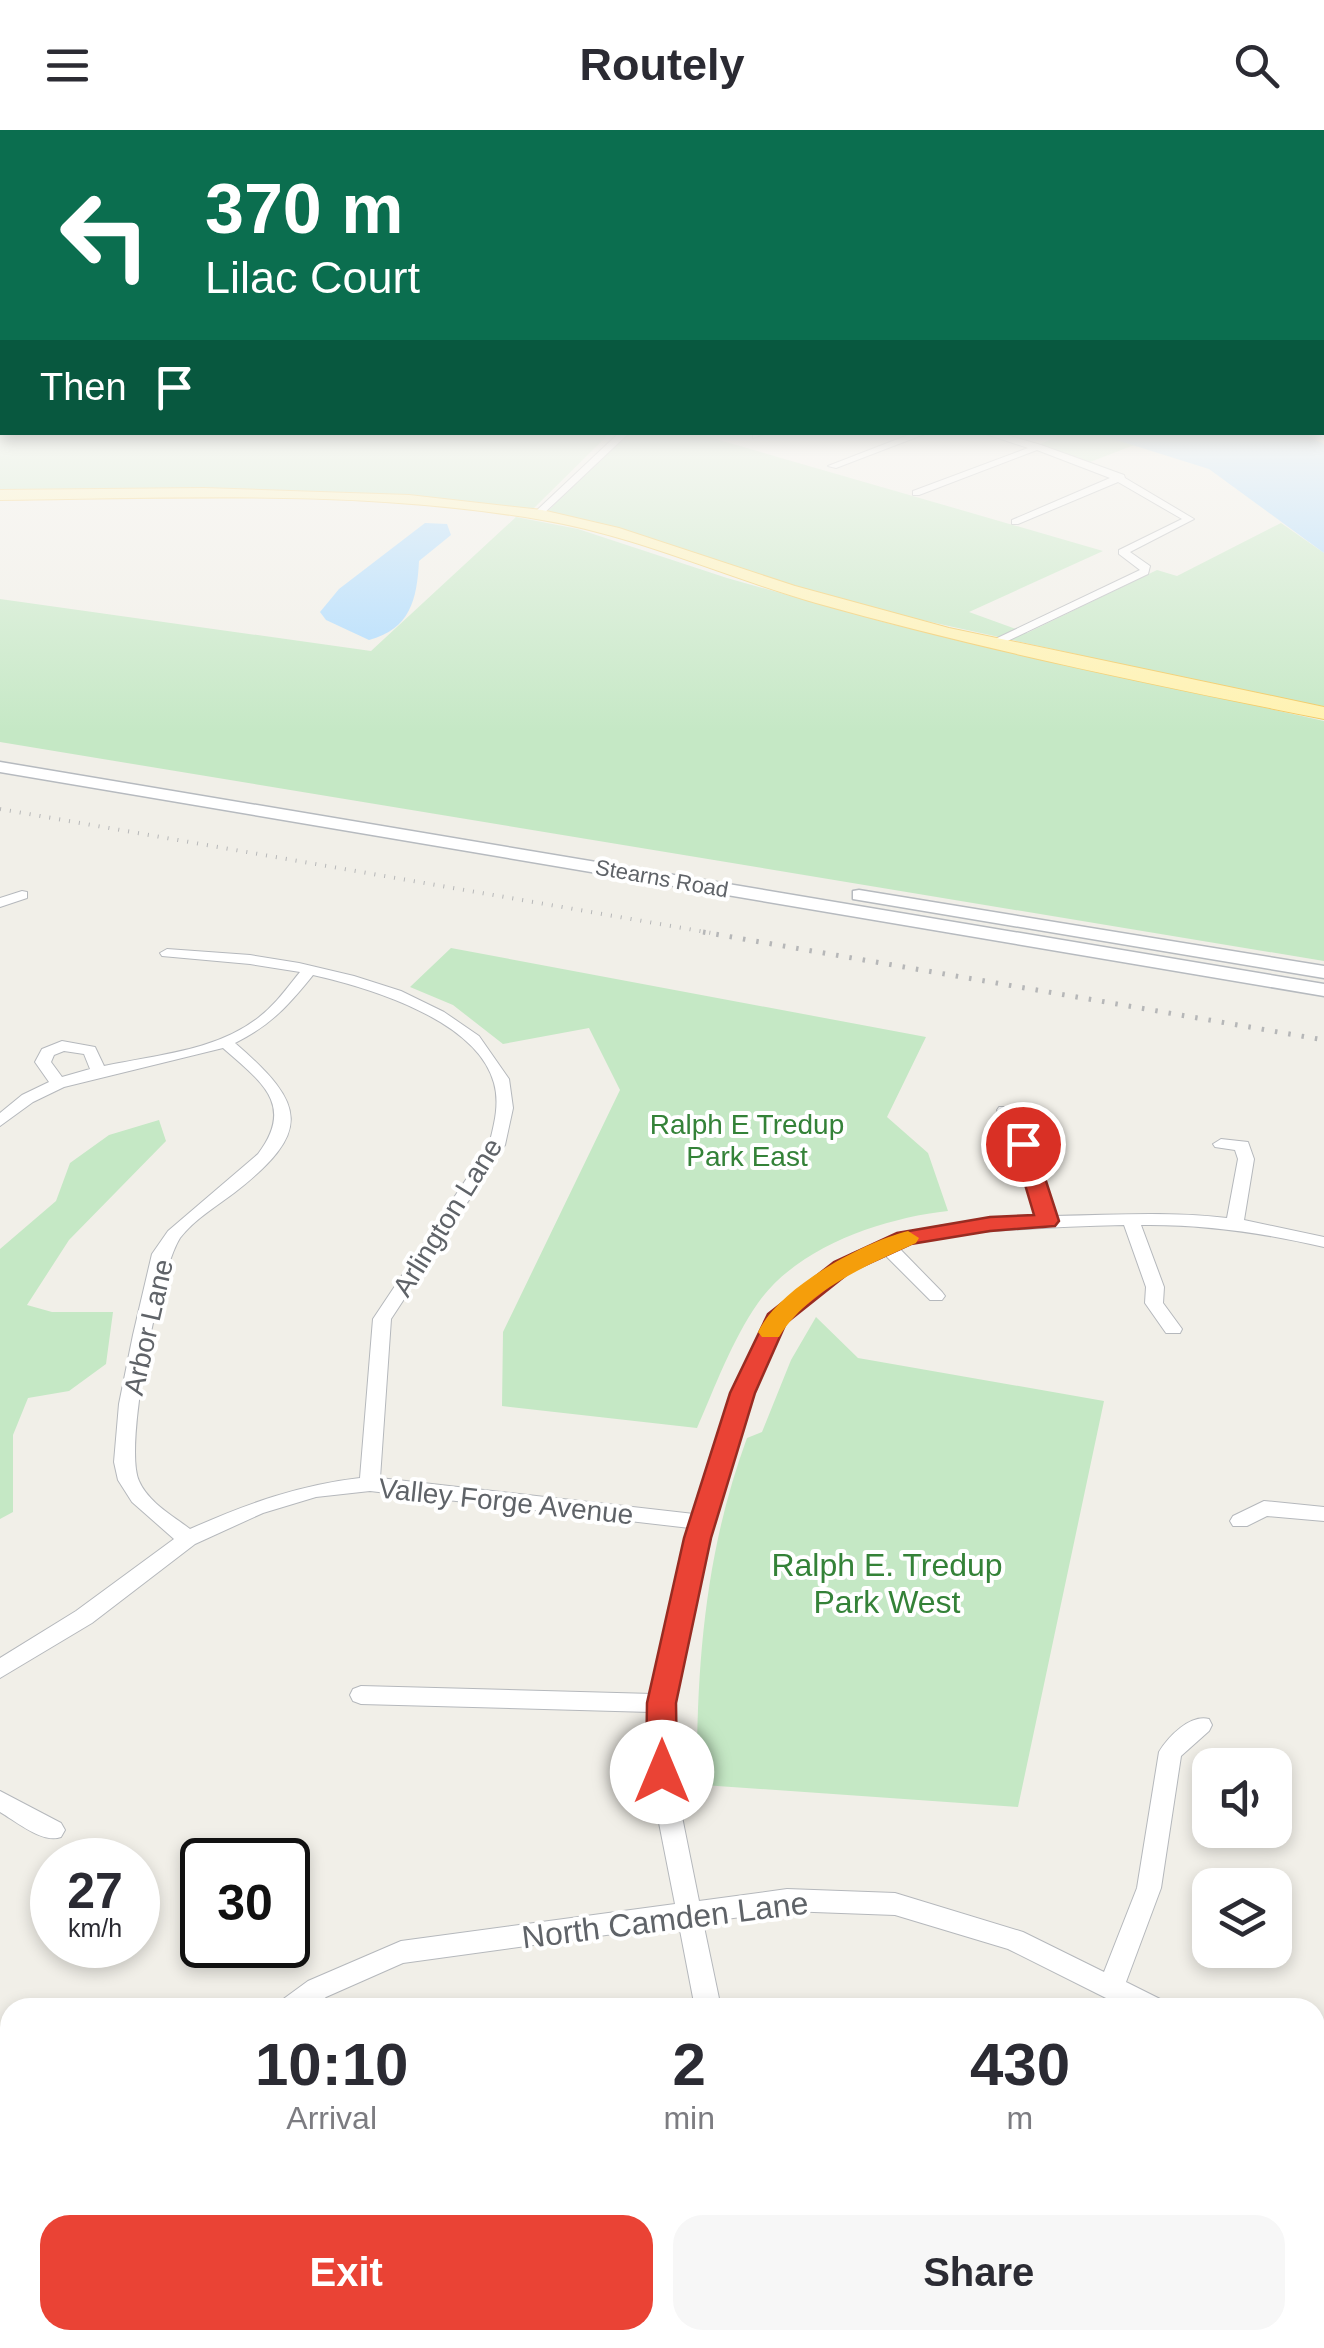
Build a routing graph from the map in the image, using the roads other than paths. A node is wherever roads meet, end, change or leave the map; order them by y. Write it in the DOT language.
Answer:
graph roads {
  1 [pos="596,527"];
  2 [pos="1173,527"];
  3 [pos="995,643"];
  4 [pos="1324,713"];
  5 [pos="0,752"];
  6 [pos="0,767"];
  7 [pos="22,896"];
  8 [pos="0,903"];
  9 [pos="167,953"];
  10 [pos="308,972"];
  11 [pos="1324,972"];
  12 [pos="1324,990"];
  13 [pos="224,1042"];
  14 [pos="98,1069"];
  15 [pos="57,1082"];
  16 [pos="1005,1110"];
  17 [pos="0,1120"];
  18 [pos="1221,1144"];
  19 [pos="1130,1218"];
  20 [pos="1048,1221"];
  21 [pos="1235,1223"];
  22 [pos="1324,1242"];
  23 [pos="886,1246"];
  24 [pos="936,1296"];
  25 [pos="1173,1330"];
  26 [pos="370,1484"];
  27 [pos="1324,1514"];
  28 [pos="1240,1521"];
  29 [pos="702,1522"];
  30 [pos="188,1539"];
  31 [pos="1,1666"];
  32 [pos="361,1695"];
  33 [pos="662,1703"];
  34 [pos="1201,1725"];
  35 [pos="0,1802"];
  36 [pos="53,1830"];
  37 [pos="690,1911"];
  38 [pos="1111,1987"];
  39 [pos="304,1998"];
  40 [pos="706,1998"];
  41 [pos="1133,1998"];
  1 -- 3 [label="main road"];
  2 -- 3 [label="street"];
  3 -- 4 [label="main road"];
  5 -- 11 [label="main road, Stearns Road"];
  6 -- 12 [label="main road, Stearns Road"];
  7 -- 8 [label="street"];
  9 -- 10 [label="street, Arlington Lane"];
  10 -- 13 [label="street"];
  10 -- 26 [label="street, Arlington Lane"];
  13 -- 14 [label="street"];
  13 -- 30 [label="street, Arbor Lane"];
  14 -- 15 [label="street"];
  14 -- 15 [label="street"];
  15 -- 17 [label="street"];
  16 -- 20 [label="street"];
  18 -- 21 [label="street"];
  19 -- 20 [label="street"];
  19 -- 21 [label="street"];
  19 -- 25 [label="street"];
  20 -- 23 [label="street"];
  21 -- 22 [label="street"];
  23 -- 24 [label="street"];
  23 -- 29 [label="street"];
  26 -- 29 [label="street, Valley Forge Avenue"];
  26 -- 30 [label="street, Valley Forge Avenue"];
  27 -- 28 [label="street"];
  29 -- 33 [label="street"];
  30 -- 31 [label="street, Valley Forge Avenue"];
  32 -- 33 [label="street"];
  33 -- 37 [label="street"];
  34 -- 38 [label="street"];
  35 -- 36 [label="street"];
  37 -- 38 [label="street, North Camden Lane"];
  37 -- 39 [label="street, North Camden Lane"];
  37 -- 40 [label="street"];
  38 -- 41 [label="street, North Camden Lane"];
}
